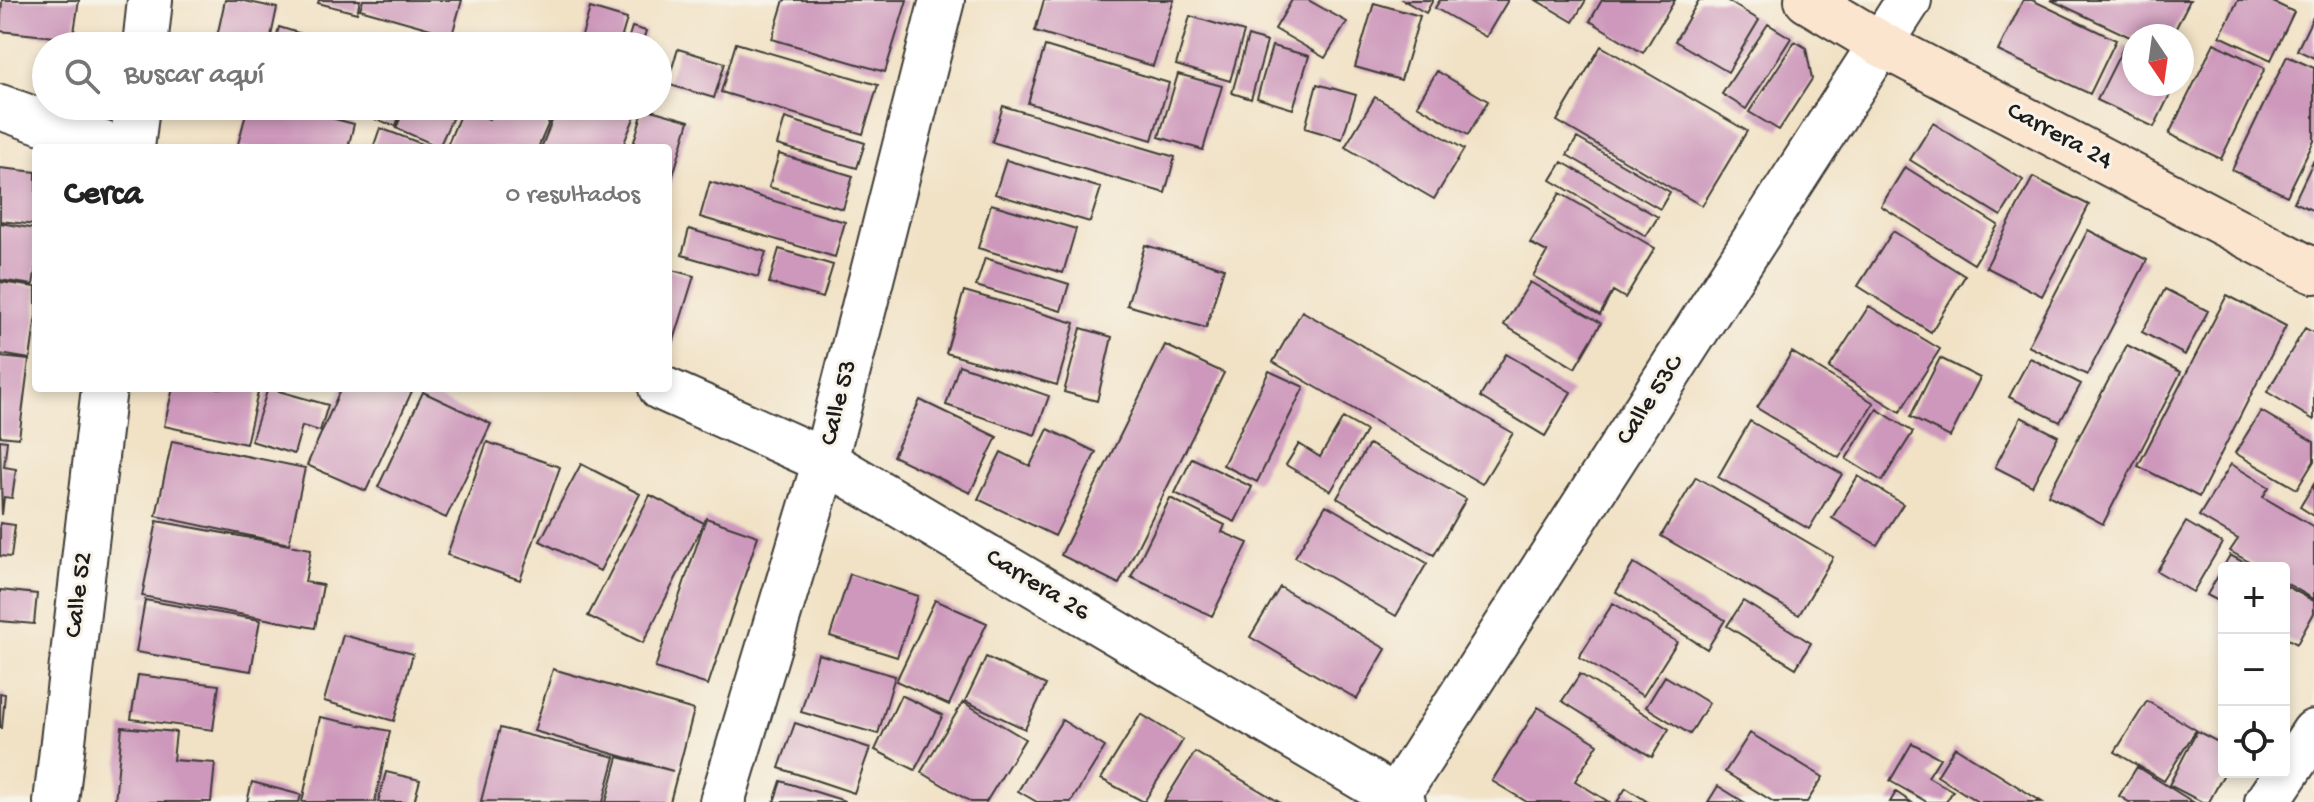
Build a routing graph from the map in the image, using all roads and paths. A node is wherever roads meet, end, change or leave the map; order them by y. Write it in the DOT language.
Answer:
graph roads {
  1 [pos="150,0"];
  2 [pos="942,0"];
  3 [pos="1807,0"];
  4 [pos="1909,0"];
  5 [pos="147,32"];
  6 [pos="1881,44"];
  7 [pos="0,107"];
  8 [pos="32,118"];
  9 [pos="36,120"];
  10 [pos="135,120"];
  11 [pos="104,144"];
  12 [pos="132,144"];
  13 [pos="2314,271"];
  14 [pos="104,392"];
  15 [pos="670,392"];
  16 [pos="825,461"];
  17 [pos="2308,751"];
  18 [pos="1397,801"];
  19 [pos="56,802"];
  20 [pos="722,802"];
  21 [pos="2267,802"];
  1 -- 5 [label="street"];
  2 -- 16 [label="street, Calle 53"];
  3 -- 6 [label="street, Carrera 24"];
  4 -- 6 [label="street, Calle 53C"];
  6 -- 13 [label="street, Carrera 24"];
  6 -- 18 [label="street, Calle 53C"];
  7 -- 8 [label="street"];
  9 -- 11 [label="street"];
  10 -- 12 [label="street"];
  14 -- 19 [label="street, Calle 52"];
  15 -- 16 [label="street, Carrera 26"];
  16 -- 18 [label="street, Carrera 26"];
  16 -- 20 [label="street, Calle 53"];
  17 -- 21 [label="street"];
}
